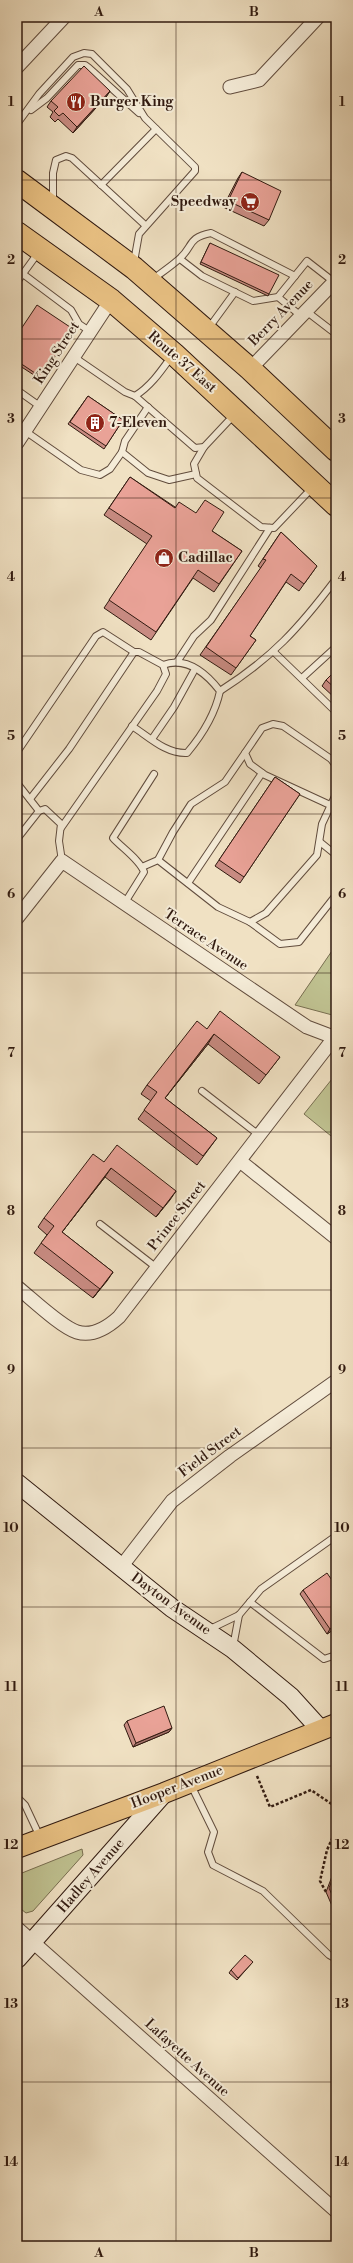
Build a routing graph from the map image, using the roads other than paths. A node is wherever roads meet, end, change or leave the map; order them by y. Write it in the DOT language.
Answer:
graph roads {
  1 [pos="64,17"];
  2 [pos="318,17"];
  3 [pos="17,67"];
  4 [pos="230,87"];
  5 [pos="27,113"];
  6 [pos="145,118"];
  7 [pos="17,124"];
  8 [pos="156,128"];
  9 [pos="17,181"];
  10 [pos="101,185"];
  11 [pos="53,206"];
  12 [pos="145,225"];
  13 [pos="17,234"];
  14 [pos="40,250"];
  15 [pos="180,259"];
  16 [pos="23,274"];
  17 [pos="142,274"];
  18 [pos="295,276"];
  19 [pos="335,281"];
  20 [pos="17,282"];
  21 [pos="235,292"];
  22 [pos="278,297"];
  23 [pos="111,300"];
  24 [pos="303,314"];
  25 [pos="91,332"];
  26 [pos="206,332"];
  27 [pos="336,334"];
  28 [pos="174,354"];
  29 [pos="74,357"];
  30 [pos="250,369"];
  31 [pos="17,390"];
  32 [pos="135,396"];
  33 [pos="41,407"];
  34 [pos="148,407"];
  35 [pos="238,412"];
  36 [pos="25,432"];
  37 [pos="17,443"];
  38 [pos="204,447"];
  39 [pos="336,450"];
  40 [pos="122,452"];
  41 [pos="196,474"];
  42 [pos="314,485"];
  43 [pos="336,505"];
  44 [pos="270,528"];
  45 [pos="336,579"];
  46 [pos="336,646"];
  47 [pos="134,652"];
  48 [pos="274,652"];
  49 [pos="177,662"];
  50 [pos="163,665"];
  51 [pos="195,668"];
  52 [pos="302,678"];
  53 [pos="220,691"];
  54 [pos="336,712"];
  55 [pos="132,726"];
  56 [pos="152,739"];
  57 [pos="17,752"];
  58 [pos="245,754"];
  59 [pos="336,766"];
  60 [pos="262,773"];
  61 [pos="154,774"];
  62 [pos="17,783"];
  63 [pos="336,794"];
  64 [pos="30,799"];
  65 [pos="330,805"];
  66 [pos="39,811"];
  67 [pos="61,828"];
  68 [pos="17,839"];
  69 [pos="320,842"];
  70 [pos="336,855"];
  71 [pos="158,860"];
  72 [pos="62,861"];
  73 [pos="142,867"];
  74 [pos="188,883"];
  75 [pos="336,895"];
  76 [pos="124,904"];
  77 [pos="17,918"];
  78 [pos="250,922"];
  79 [pos="335,1038"];
  80 [pos="202,1091"];
  81 [pos="260,1135"];
  82 [pos="240,1161"];
  83 [pos="100,1224"];
  84 [pos="336,1238"];
  85 [pos="157,1268"];
  86 [pos="17,1287"];
  87 [pos="336,1381"];
  88 [pos="17,1483"];
  89 [pos="336,1536"];
  90 [pos="122,1567"];
  91 [pos="250,1602"];
  92 [pos="239,1616"];
  93 [pos="206,1631"];
  94 [pos="233,1649"];
  95 [pos="336,1655"];
  96 [pos="328,1727"];
  97 [pos="189,1783"];
  98 [pos="164,1793"];
  99 [pos="17,1797"];
  100 [pos="41,1839"];
  101 [pos="17,1848"];
  102 [pos="17,1928"];
  103 [pos="32,1942"];
  104 [pos="17,1959"];
  105 [pos="336,1959"];
  106 [pos="336,2211"];
  1 -- 3 [label="street"];
  2 -- 4 [label="street"];
  5 -- 6 [label="lane"];
  5 -- 6 [label="lane"];
  5 -- 7 [label="lane"];
  6 -- 8 [label="lane"];
  8 -- 10 [label="lane"];
  8 -- 12 [label="lane"];
  9 -- 11 [label="highway"];
  10 -- 11 [label="lane"];
  10 -- 12 [label="lane"];
  11 -- 17 [label="highway"];
  12 -- 17 [label="lane"];
  13 -- 14 [label="highway, Route 37 East"];
  14 -- 16 [label="lane"];
  14 -- 23 [label="highway, Route 37 East"];
  15 -- 17 [label="lane"];
  15 -- 18 [label="lane"];
  15 -- 21 [label="lane"];
  16 -- 20 [label="lane"];
  16 -- 25 [label="lane"];
  17 -- 26 [label="highway"];
  18 -- 19 [label="lane"];
  18 -- 22 [label="lane"];
  19 -- 24 [label="street, Berry Avenue"];
  21 -- 22 [label="lane"];
  21 -- 26 [label="lane"];
  22 -- 24 [label="lane"];
  23 -- 25 [label="street, King Street"];
  23 -- 28 [label="highway, Route 37 East"];
  24 -- 27 [label="lane"];
  24 -- 30 [label="street, Berry Avenue"];
  25 -- 29 [label="street, King Street"];
  26 -- 30 [label="highway"];
  28 -- 32 [label="lane"];
  28 -- 35 [label="highway, Route 37 East"];
  29 -- 32 [label="lane"];
  29 -- 33 [label="street, King Street"];
  30 -- 39 [label="highway"];
  31 -- 33 [label="lane"];
  32 -- 34 [label="lane"];
  33 -- 36 [label="street, King Street"];
  34 -- 38 [label="lane"];
  34 -- 40 [label="lane"];
  35 -- 38 [label="lane"];
  35 -- 42 [label="highway, Route 37 East"];
  36 -- 37 [label="street, King Street"];
  36 -- 40 [label="lane"];
  38 -- 41 [label="lane"];
  40 -- 41 [label="lane"];
  41 -- 44 [label="lane"];
  42 -- 43 [label="highway, Route 37 East"];
  42 -- 44 [label="lane"];
  44 -- 49 [label="lane"];
  45 -- 48 [label="lane"];
  46 -- 52 [label="lane"];
  47 -- 50 [label="lane"];
  47 -- 57 [label="lane"];
  47 -- 64 [label="lane"];
  48 -- 52 [label="lane"];
  48 -- 53 [label="lane"];
  49 -- 50 [label="lane"];
  49 -- 51 [label="lane"];
  50 -- 55 [label="lane"];
  51 -- 53 [label="lane"];
  51 -- 56 [label="lane"];
  52 -- 54 [label="lane"];
  53 -- 56 [label="lane"];
  55 -- 56 [label="lane"];
  55 -- 67 [label="lane"];
  58 -- 59 [label="lane"];
  58 -- 60 [label="lane"];
  58 -- 71 [label="lane"];
  60 -- 65 [label="lane"];
  60 -- 74 [label="lane"];
  61 -- 73 [label="lane"];
  62 -- 64 [label="lane"];
  63 -- 65 [label="lane"];
  64 -- 66 [label="lane"];
  65 -- 69 [label="lane"];
  66 -- 67 [label="lane"];
  66 -- 68 [label="lane"];
  67 -- 72 [label="lane"];
  69 -- 70 [label="lane"];
  69 -- 78 [label="lane"];
  71 -- 73 [label="lane"];
  71 -- 74 [label="lane"];
  72 -- 76 [label="street, Terrace Avenue"];
  72 -- 77 [label="street"];
  73 -- 76 [label="lane"];
  74 -- 78 [label="lane"];
  75 -- 78 [label="lane"];
  76 -- 79 [label="street, Terrace Avenue"];
  79 -- 81 [label="street, Prince Street"];
  80 -- 81 [label="lane"];
  81 -- 82 [label="street, Prince Street"];
  82 -- 84 [label="street"];
  82 -- 85 [label="street, Prince Street"];
  83 -- 85 [label="lane"];
  85 -- 86 [label="street, Prince Street"];
  87 -- 90 [label="street, Field Street"];
  88 -- 90 [label="street, Dayton Avenue"];
  89 -- 91 [label="lane"];
  90 -- 93 [label="street, Dayton Avenue"];
  91 -- 92 [label="lane"];
  91 -- 95 [label="lane"];
  92 -- 93 [label="lane"];
  92 -- 94 [label="lane"];
  93 -- 94 [label="street, Dayton Avenue"];
  94 -- 96 [label="street, Dayton Avenue"];
  96 -- 97 [label="main road, Hooper Avenue"];
  97 -- 98 [label="main road, Hooper Avenue"];
  97 -- 105 [label="lane"];
  98 -- 100 [label="main road, Hooper Avenue"];
  98 -- 103 [label="street, Hadley Avenue"];
  99 -- 100 [label="lane"];
  100 -- 101 [label="main road, Hooper Avenue"];
  102 -- 103 [label="street, Lafayette Avenue"];
  103 -- 104 [label="street, Hadley Avenue"];
  103 -- 106 [label="street, Lafayette Avenue"];
}
